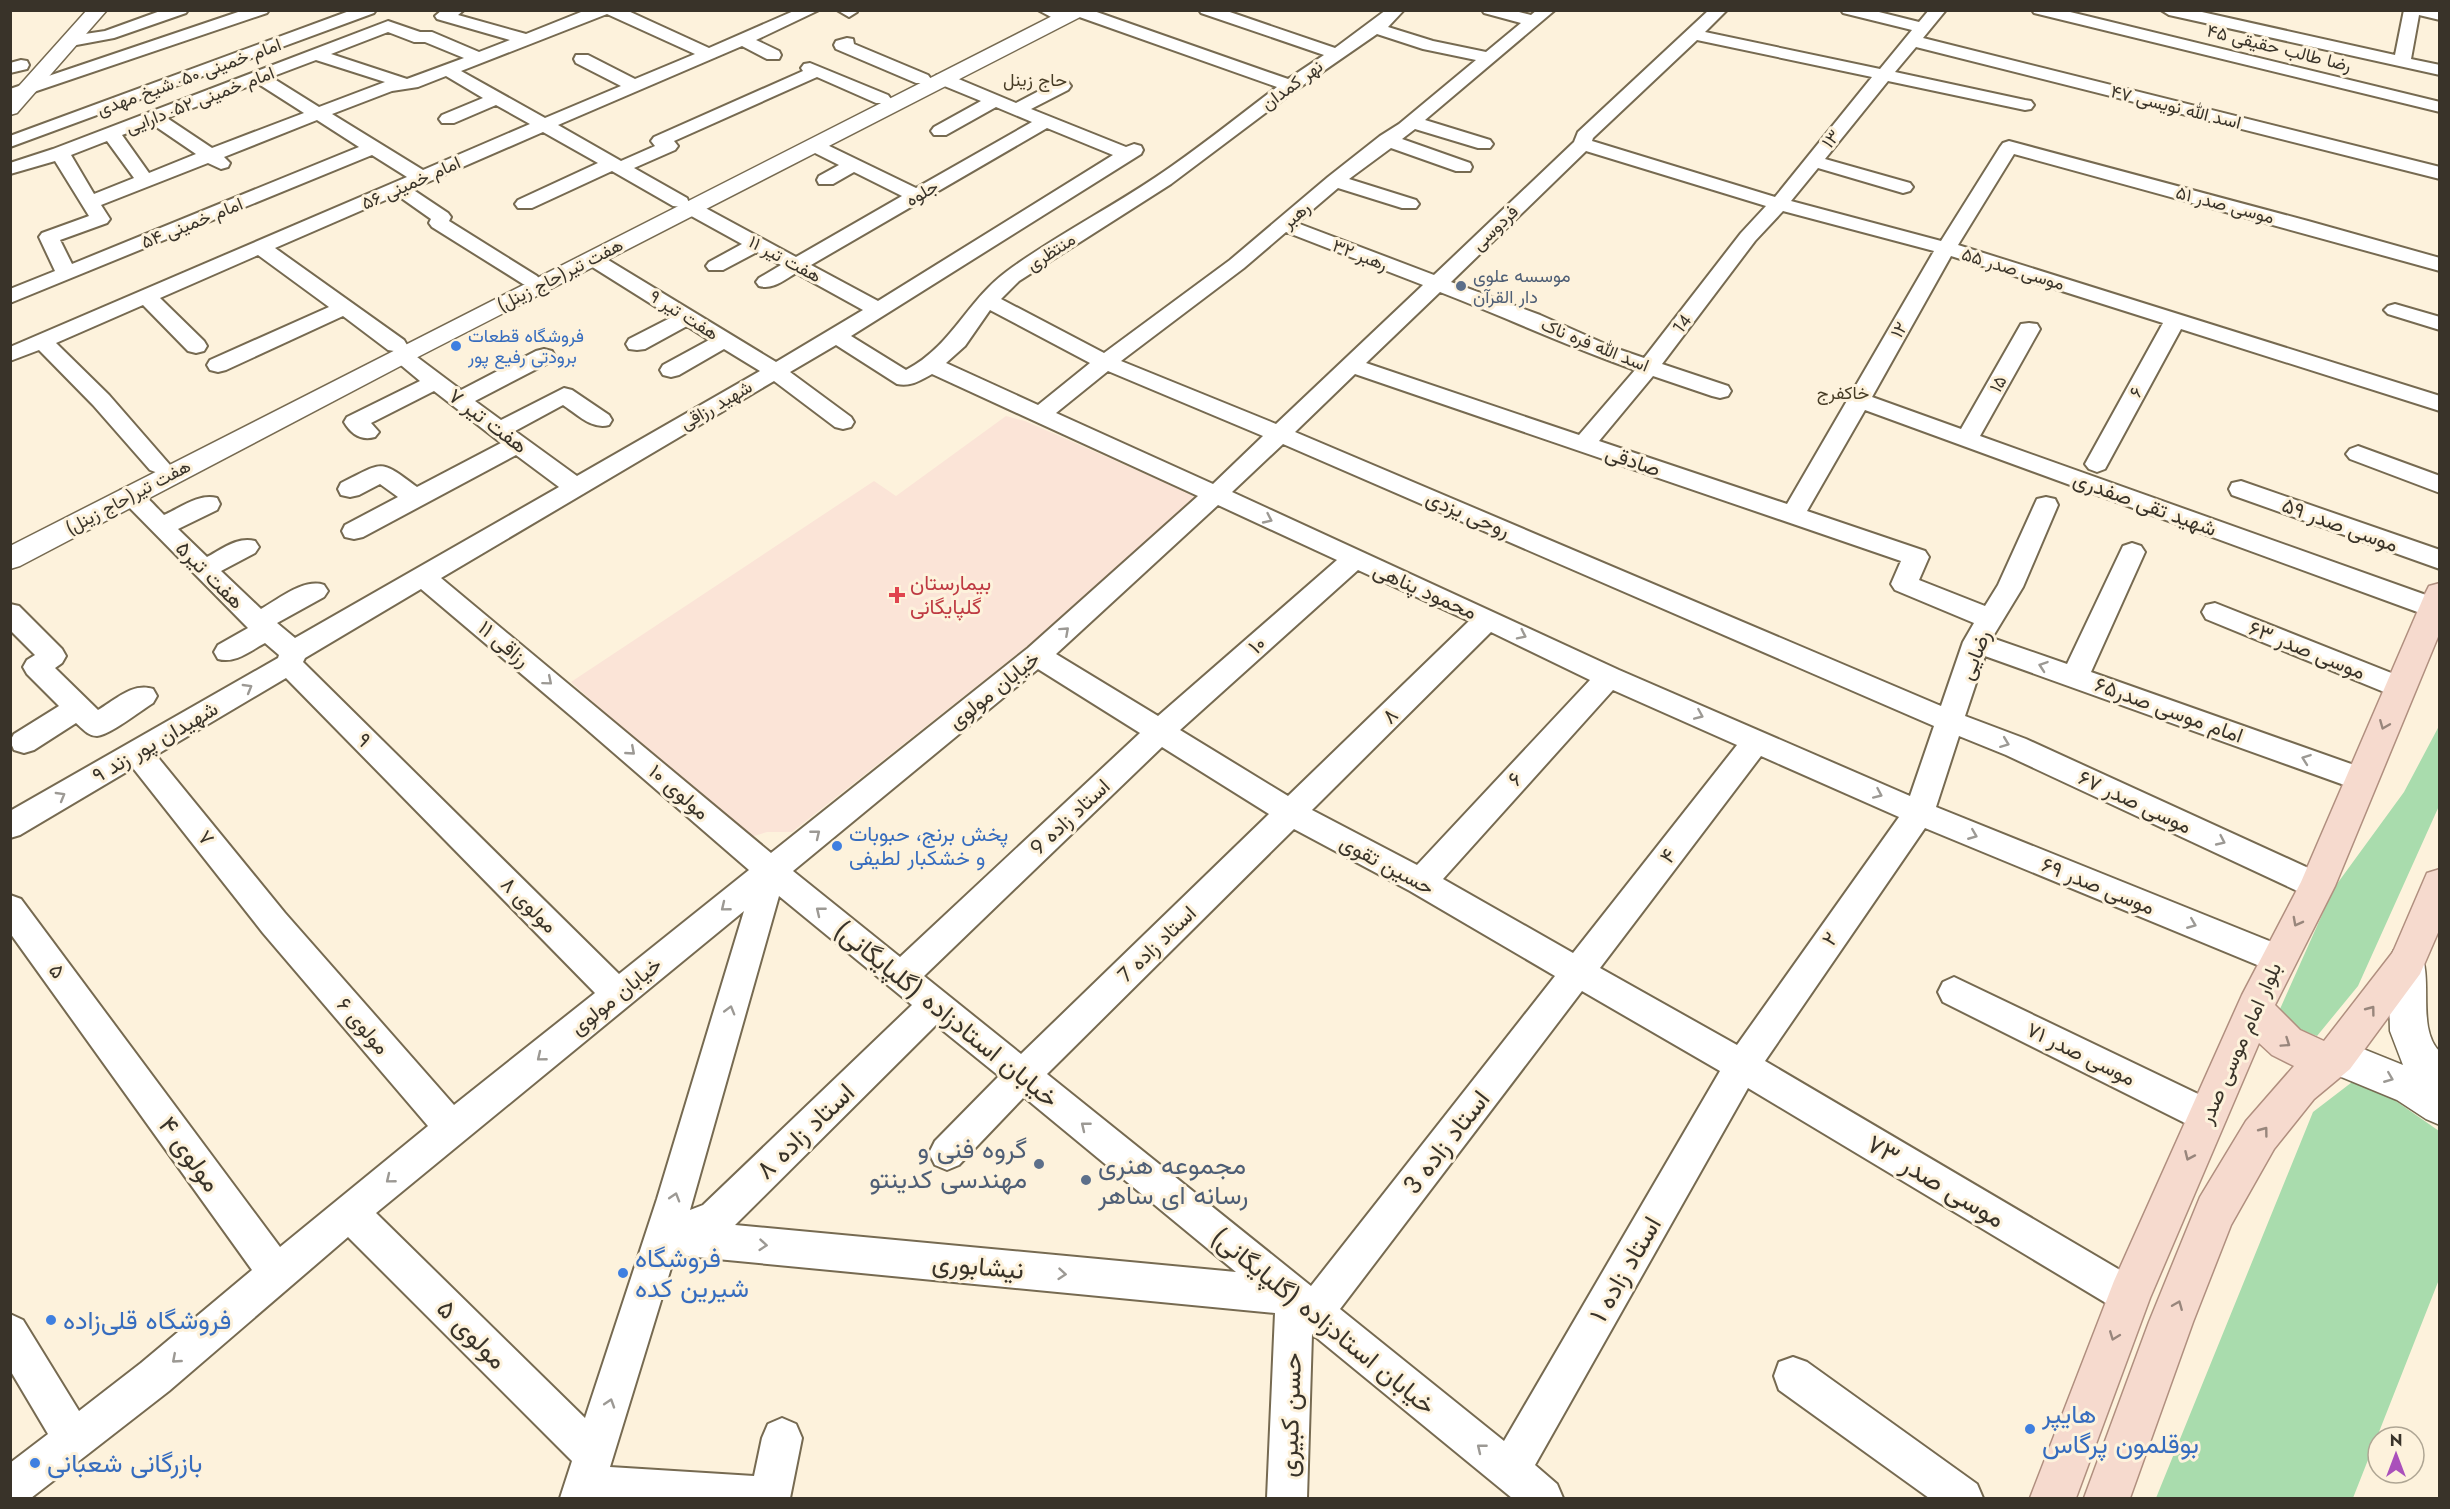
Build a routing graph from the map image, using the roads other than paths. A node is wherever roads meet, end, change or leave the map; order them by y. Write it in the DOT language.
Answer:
graph roads {
  1 [pos="73,10"];
  2 [pos="98,10"];
  3 [pos="180,10"];
  4 [pos="261,10"];
  5 [pos="368,10"];
  6 [pos="456,10"];
  7 [pos="602,10"];
  8 [pos="612,10"];
  9 [pos="1207,10"];
  10 [pos="1396,10"];
  11 [pos="1490,10"];
  12 [pos="1719,10"];
  13 [pos="1849,10"];
  14 [pos="1938,10"];
  15 [pos="2040,10"];
  16 [pos="2169,10"];
  17 [pos="2249,10"];
  18 [pos="2412,10"];
  19 [pos="2417,10"];
  20 [pos="1063,11"];
  21 [pos="800,12"];
  22 [pos="663,15"];
  23 [pos="2439,15"];
  24 [pos="1540,16"];
  25 [pos="646,24"];
  26 [pos="2241,26"];
  27 [pos="1375,28"];
  28 [pos="534,31"];
  29 [pos="65,34"];
  30 [pos="509,34"];
  31 [pos="1694,34"];
  32 [pos="1918,34"];
  33 [pos="1202,38"];
  34 [pos="742,40"];
  35 [pos="847,43"];
  36 [pos="37,48"];
  37 [pos="559,48"];
  38 [pos="1182,49"];
  39 [pos="1337,54"];
  40 [pos="318,55"];
  41 [pos="773,55"];
  42 [pos="704,56"];
  43 [pos="479,58"];
  44 [pos="1490,58"];
  45 [pos="582,59"];
  46 [pos="2402,62"];
  47 [pos="720,69"];
  48 [pos="14,70"];
  49 [pos="447,70"];
  50 [pos="2439,70"];
  51 [pos="1884,75"];
  52 [pos="259,77"];
  53 [pos="1044,78"];
  54 [pos="933,79"];
  55 [pos="405,84"];
  56 [pos="635,86"];
  57 [pos="1290,86"];
  58 [pos="19,92"];
  59 [pos="496,99"];
  60 [pos="882,99"];
  61 [pos="995,100"];
  62 [pos="2025,105"];
  63 [pos="2439,107"];
  64 [pos="10,109"];
  65 [pos="1017,109"];
  66 [pos="318,113"];
  67 [pos="154,117"];
  68 [pos="448,119"];
  69 [pos="1046,121"];
  70 [pos="1413,122"];
  71 [pos="648,125"];
  72 [pos="542,126"];
  73 [pos="940,131"];
  74 [pos="111,133"];
  75 [pos="670,136"];
  76 [pos="1386,140"];
  77 [pos="10,142"];
  78 [pos="1484,144"];
  79 [pos="1583,144"];
  80 [pos="815,146"];
  81 [pos="2008,147"];
  82 [pos="373,148"];
  83 [pos="60,153"];
  84 [pos="210,156"];
  85 [pos="1189,161"];
  86 [pos="1813,161"];
  87 [pos="853,165"];
  88 [pos="616,166"];
  89 [pos="1463,167"];
  90 [pos="228,168"];
  91 [pos="10,169"];
  92 [pos="898,169"];
  93 [pos="2439,173"];
  94 [pos="422,178"];
  95 [pos="881,178"];
  96 [pos="826,180"];
  97 [pos="145,181"];
  98 [pos="1335,181"];
  99 [pos="1903,187"];
  100 [pos="399,188"];
  101 [pos="918,196"];
  102 [pos="90,202"];
  103 [pos="525,204"];
  104 [pos="1409,204"];
  105 [pos="1779,204"];
  106 [pos="685,205"];
  107 [pos="1285,225"];
  108 [pos="757,244"];
  109 [pos="261,248"];
  110 [pos="1946,248"];
  111 [pos="593,259"];
  112 [pos="797,265"];
  113 [pos="2439,265"];
  114 [pos="716,266"];
  115 [pos="67,274"];
  116 [pos="530,280"];
  117 [pos="766,282"];
  118 [pos="1436,285"];
  119 [pos="10,297"];
  120 [pos="147,297"];
  121 [pos="988,300"];
  122 [pos="344,308"];
  123 [pos="879,310"];
  124 [pos="2396,310"];
  125 [pos="687,317"];
  126 [pos="2175,320"];
  127 [pos="2439,324"];
  128 [pos="2030,329"];
  129 [pos="836,336"];
  130 [pos="724,340"];
  131 [pos="42,341"];
  132 [pos="637,344"];
  133 [pos="196,346"];
  134 [pos="398,351"];
  135 [pos="10,355"];
  136 [pos="544,356"];
  137 [pos="1105,362"];
  138 [pos="218,365"];
  139 [pos="932,365"];
  140 [pos="1350,365"];
  141 [pos="1649,367"];
  142 [pos="671,370"];
  143 [pos="775,371"];
  144 [pos="435,382"];
  145 [pos="1720,391"];
  146 [pos="459,400"];
  147 [pos="1859,400"];
  148 [pos="2439,404"];
  149 [pos="1041,414"];
  150 [pos="601,420"];
  151 [pos="843,422"];
  152 [pos="367,432"];
  153 [pos="1278,433"];
  154 [pos="508,437"];
  155 [pos="1967,439"];
  156 [pos="1584,444"];
  157 [pos="2358,454"];
  158 [pos="2097,464"];
  159 [pos="158,465"];
  160 [pos="2439,485"];
  161 [pos="575,487"];
  162 [pos="350,489"];
  163 [pos="2241,489"];
  164 [pos="1215,495"];
  165 [pos="130,496"];
  166 [pos="415,498"];
  167 [pos="208,504"];
  168 [pos="2046,505"];
  169 [pos="1792,515"];
  170 [pos="161,527"];
  171 [pos="354,531"];
  172 [pos="10,543"];
  173 [pos="246,547"];
  174 [pos="2132,552"];
  175 [pos="1916,557"];
  176 [pos="10,559"];
  177 [pos="1354,559"];
  178 [pos="2439,560"];
  179 [pos="204,569"];
  180 [pos="422,576"];
  181 [pos="315,591"];
  182 [pos="2434,609"];
  183 [pos="2215,612"];
  184 [pos="10,613"];
  185 [pos="1488,619"];
  186 [pos="262,626"];
  187 [pos="1983,631"];
  188 [pos="227,652"];
  189 [pos="1037,656"];
  190 [pos="290,658"];
  191 [pos="1609,677"];
  192 [pos="2075,677"];
  193 [pos="2399,687"];
  194 [pos="144,696"];
  195 [pos="78,708"];
  196 [pos="586,712"];
  197 [pos="1951,722"];
  198 [pos="1160,732"];
  199 [pos="1757,740"];
  200 [pos="24,742"];
  201 [pos="137,752"];
  202 [pos="2361,779"];
  203 [pos="1291,813"];
  204 [pos="1919,813"];
  205 [pos="440,816"];
  206 [pos="10,826"];
  207 [pos="771,871"];
  208 [pos="1421,882"];
  209 [pos="2439,884"];
  210 [pos="2317,886"];
  211 [pos="10,909"];
  212 [pos="274,923"];
  213 [pos="2278,959"];
  214 [pos="2407,962"];
  215 [pos="1579,972"];
  216 [pos="902,976"];
  217 [pos="1954,992"];
  218 [pos="618,994"];
  219 [pos="935,1004"];
  220 [pos="2255,1007"];
  221 [pos="104,1034"];
  222 [pos="2333,1059"];
  223 [pos="1742,1066"];
  224 [pos="1023,1075"];
  225 [pos="2439,1080"];
  226 [pos="2439,1106"];
  227 [pos="2207,1116"];
  228 [pos="453,1129"];
  229 [pos="947,1153"];
  230 [pos="349,1212"];
  231 [pos="663,1236"];
  232 [pos="276,1273"];
  233 [pos="2129,1296"];
  234 [pos="1304,1304"];
  235 [pos="10,1333"];
  236 [pos="1793,1376"];
  237 [pos="782,1438"];
  238 [pos="74,1440"];
  239 [pos="1509,1471"];
  240 [pos="586,1480"];
  241 [pos="10,1489"];
  242 [pos="770,1498"];
  243 [pos="1287,1498"];
  244 [pos="1543,1498"];
  245 [pos="1963,1498"];
  246 [pos="2053,1498"];
  247 [pos="2107,1498"];
  1 -- 29 [label="main road"];
  2 -- 29 [label="main road"];
  3 -- 29 [label="street"];
  4 -- 58 [label="street"];
  5 -- 77 [label="street, امام خمینی ۵۰- شیخ مهدی"];
  6 -- 30 [label="street"];
  7 -- 28 [label="street"];
  8 -- 25 [label="street"];
  9 -- 39 [label="street"];
  10 -- 27 [label="street, نهر کمدان"];
  11 -- 24 [label="street"];
  12 -- 31 [label="street, فردوسی"];
  13 -- 32 [label="street, ۴۷ اسد الله نویسی"];
  14 -- 32 [label="street, ۱۳"];
  15 -- 63 [label="street, ۴۵ رضا طالب حقیقی"];
  16 -- 26 [label="street"];
  17 -- 26 [label="street"];
  18 -- 46 [label="street"];
  19 -- 23 [label="street"];
  20 -- 38 [label="street"];
  20 -- 54 [label="main road, هفت تیر(حاج زینل)"];
  21 -- 34 [label="street, امام خمینی ۵۶"];
  22 -- 25 [label="street"];
  24 -- 44 [label="street, رهبر"];
  25 -- 42 [label="street"];
  26 -- 46 [label="street"];
  27 -- 39 [label="street, نهر کمدان"];
  27 -- 44 [label="street"];
  28 -- 30 [label="street"];
  28 -- 30 [label="street"];
  28 -- 37 [label="street"];
  28 -- 43 [label="street"];
  29 -- 58 [label="main road"];
  31 -- 51 [label="street"];
  31 -- 79 [label="street, فردوسی"];
  32 -- 51 [label="street, ۱۳"];
  32 -- 93 [label="street, ۴۷ اسد الله نویسی"];
  33 -- 38 [label="street"];
  34 -- 41 [label="street"];
  34 -- 42 [label="street, امام خمینی ۵۶"];
  35 -- 54 [label="street"];
  36 -- 48 [label="main road"];
  38 -- 57 [label="street"];
  39 -- 57 [label="street, نهر کمدان"];
  40 -- 43 [label="street, امام خمینی ۵۲- دارایی"];
  40 -- 52 [label="street, امام خمینی ۵۲- دارایی"];
  40 -- 55 [label="street"];
  42 -- 47 [label="street"];
  42 -- 56 [label="street, امام خمینی ۵۶"];
  43 -- 49 [label="street"];
  44 -- 70 [label="street, رهبر"];
  45 -- 56 [label="street"];
  46 -- 50 [label="street"];
  49 -- 55 [label="street"];
  49 -- 59 [label="street, هفت تیر ۱۱"];
  51 -- 62 [label="street"];
  51 -- 86 [label="street, ۱۳"];
  52 -- 66 [label="street"];
  52 -- 67 [label="street, امام خمینی ۵۲- دارایی"];
  53 -- 65 [label="street"];
  54 -- 60 [label="main road, هفت تیر(حاج زینل)"];
  54 -- 61 [label="street"];
  54 -- 80 [label="main road, هفت تیر(حاج زینل)"];
  55 -- 66 [label="street"];
  56 -- 72 [label="street, امام خمینی ۵۶"];
  57 -- 85 [label="street, نهر کمدان"];
  58 -- 64 [label="main road"];
  59 -- 68 [label="street"];
  59 -- 72 [label="street, هفت تیر ۱۱"];
  60 -- 75 [label="street"];
  60 -- 106 [label="main road, هفت تیر(حاج زینل)"];
  61 -- 65 [label="street"];
  61 -- 73 [label="street"];
  65 -- 69 [label="street"];
  66 -- 82 [label="street"];
  66 -- 84 [label="street"];
  67 -- 74 [label="street, امام خمینی ۵۲- دارایی"];
  67 -- 84 [label="street"];
  69 -- 101 [label="street, جلوه"];
  69 -- 123 [label="street, شهید رزاقی"];
  70 -- 76 [label="street, رهبر"];
  70 -- 78 [label="street"];
  71 -- 75 [label="street"];
  72 -- 88 [label="street, هفت تیر ۱۱"];
  72 -- 94 [label="street, امام خمینی ۵۶"];
  74 -- 83 [label="street, امام خمینی ۵۲- دارایی"];
  74 -- 97 [label="street"];
  75 -- 88 [label="street"];
  76 -- 89 [label="street"];
  76 -- 98 [label="street, رهبر"];
  79 -- 105 [label="street, موسی صدر ۵۵"];
  79 -- 118 [label="street, فردوسی"];
  80 -- 87 [label="street"];
  80 -- 106 [label="main road, هفت تیر(حاج زینل)"];
  81 -- 110 [label="street, ۱۲"];
  81 -- 113 [label="street, موسی صدر ۵۱"];
  82 -- 94 [label="street"];
  82 -- 115 [label="street, امام خمینی ۵۴"];
  83 -- 91 [label="street, امام خمینی ۵۲- دارایی"];
  83 -- 102 [label="street"];
  84 -- 90 [label="street"];
  84 -- 97 [label="street"];
  85 -- 121 [label="street, منتظری"];
  86 -- 99 [label="street"];
  86 -- 105 [label="street, ۱۳"];
  87 -- 95 [label="street"];
  87 -- 96 [label="street"];
  88 -- 103 [label="street"];
  88 -- 106 [label="street, هفت تیر ۱۱"];
  92 -- 95 [label="street"];
  94 -- 100 [label="street, امام خمینی ۵۶"];
  95 -- 101 [label="street"];
  97 -- 102 [label="street"];
  98 -- 104 [label="street"];
  98 -- 107 [label="street, رهبر"];
  100 -- 109 [label="street, امام خمینی ۵۶"];
  100 -- 116 [label="street"];
  101 -- 112 [label="street, جلوه"];
  102 -- 115 [label="street"];
  105 -- 110 [label="street, موسی صدر ۵۵"];
  105 -- 141 [label="street, 14"];
  106 -- 108 [label="street, هفت تیر ۱۱"];
  106 -- 111 [label="main road, هفت تیر(حاج زینل)"];
  106 -- 116 [label="main road, هفت تیر(حاج زینل)"];
  107 -- 118 [label="street, رهبر ۳۲"];
  107 -- 137 [label="street, رهبر"];
  108 -- 112 [label="street, هفت تیر ۱۱"];
  108 -- 114 [label="street"];
  109 -- 120 [label="street, امام خمینی ۵۶"];
  109 -- 122 [label="street, هفت تیر ۷"];
  110 -- 126 [label="street, موسی صدر ۵۵"];
  110 -- 147 [label="street, ۱۲"];
  111 -- 125 [label="street, هفت تیر ۹"];
  111 -- 134 [label="main road, هفت تیر(حاج زینل)"];
  112 -- 117 [label="street, جلوه"];
  112 -- 123 [label="street, هفت تیر ۱۱"];
  115 -- 119 [label="street, امام خمینی ۵۴"];
  116 -- 134 [label="main road, هفت تیر(حاج زینل)"];
  118 -- 140 [label="street, فردوسی"];
  118 -- 141 [label="street, اسد الله فره ناک"];
  120 -- 131 [label="street, امام خمینی ۵۶"];
  120 -- 133 [label="street"];
  121 -- 137 [label="street, روحی یزدی"];
  121 -- 139 [label="street, منتظری"];
  122 -- 134 [label="street, هفت تیر ۷"];
  122 -- 138 [label="street"];
  123 -- 129 [label="street, شهید رزاقی"];
  124 -- 127 [label="street"];
  125 -- 130 [label="street, هفت تیر ۹"];
  125 -- 132 [label="street"];
  126 -- 148 [label="street, موسی صدر ۵۵"];
  126 -- 158 [label="street, ۶"];
  128 -- 155 [label="street, ۱۵"];
  129 -- 139 [label="street, منتظری"];
  129 -- 143 [label="street, شهید رزاقی"];
  130 -- 142 [label="street"];
  130 -- 143 [label="street, هفت تیر ۹"];
  131 -- 135 [label="street, امام خمینی ۵۶"];
  131 -- 159 [label="street"];
  134 -- 144 [label="street, هفت تیر ۷"];
  134 -- 159 [label="main road, هفت تیر(حاج زینل)"];
  134 -- 165 [label="main road, هفت تیر(حاج زینل)"];
  136 -- 146 [label="street"];
  137 -- 149 [label="street, رهبر"];
  137 -- 153 [label="street, روحی یزدی"];
  139 -- 149 [label="street, محمود پناهی"];
  140 -- 153 [label="street, فردوسی"];
  140 -- 156 [label="street, صادقی"];
  141 -- 145 [label="street, اسد الله فره ناک"];
  141 -- 156 [label="street, 14"];
  143 -- 151 [label="street, هفت تیر ۹"];
  143 -- 161 [label="street, شهید رزاقی"];
  144 -- 146 [label="street, هفت تیر ۷"];
  144 -- 152 [label="street"];
  146 -- 154 [label="street, هفت تیر ۷"];
  147 -- 155 [label="street, شهید تقی صفدری"];
  147 -- 169 [label="street, ۱۲"];
  149 -- 164 [label="street, محمود پناهی"];
  150 -- 154 [label="street"];
  153 -- 164 [label="street, فردوسی"];
  153 -- 197 [label="street, روحی یزدی"];
  154 -- 161 [label="street, هفت تیر ۷"];
  154 -- 166 [label="street"];
  155 -- 182 [label="street, شهید تقی صفدری"];
  156 -- 169 [label="street, صادقی"];
  157 -- 160 [label="street"];
  159 -- 172 [label="main road, هفت تیر(حاج زینل)"];
  161 -- 180 [label="street, شهید رزاقی"];
  162 -- 166 [label="street"];
  163 -- 178 [label="street, موسی صدر ۵۹"];
  164 -- 177 [label="street, محمود پناهی, one-way"];
  189 -- 164 [label="street, خیابان مولوی, one-way"];
  165 -- 170 [label="street, هفت تیر۵"];
  165 -- 176 [label="main road, هفت تیر(حاج زینل)"];
  166 -- 171 [label="street"];
  167 -- 170 [label="street"];
  168 -- 187 [label="street, رضایی"];
  169 -- 175 [label="street, صادقی"];
  170 -- 179 [label="street, هفت تیر۵"];
  173 -- 179 [label="street"];
  174 -- 192 [label="street"];
  175 -- 187 [label="street, امام موسی صدر۶۵"];
  177 -- 185 [label="street, محمود پناهی"];
  177 -- 198 [label="street, ۱۰"];
  179 -- 186 [label="street, هفت تیر۵"];
  180 -- 190 [label="street, شهید رزاقی"];
  180 -- 196 [label="street, رزاقی ۱۱, one-way"];
  181 -- 186 [label="street"];
  182 -- 193 [label="main road, بلوار امام موسی صدر"];
  183 -- 193 [label="street, موسی صدر ۶۳"];
  184 -- 195 [label="street"];
  185 -- 191 [label="street, محمود پناهی, one-way"];
  185 -- 203 [label="street, ۸"];
  186 -- 188 [label="street"];
  186 -- 190 [label="street, هفت تیر۵"];
  192 -- 187 [label="street, امام موسی صدر۶۵, one-way"];
  187 -- 197 [label="street, رضایی"];
  189 -- 198 [label="street, حسین تقوی"];
  207 -- 189 [label="street, خیابان مولوی, one-way"];
  201 -- 190 [label="street, شهیدان پور زند ۹, one-way"];
  190 -- 205 [label="street, ۹"];
  191 -- 199 [label="street, محمود پناهی, one-way"];
  191 -- 208 [label="street, ۶"];
  202 -- 192 [label="street, امام موسی صدر۶۵, one-way"];
  193 -- 202 [label="main road, بلوار امام موسی صدر, one-way"];
  194 -- 195 [label="street"];
  195 -- 200 [label="street"];
  196 -- 207 [label="street, مولوی ۱۰, one-way"];
  197 -- 204 [label="street, رضایی"];
  197 -- 210 [label="street, موسی صدر ۶۷, one-way"];
  198 -- 203 [label="street, حسین تقوی"];
  198 -- 216 [label="street, استاد زاده 9"];
  199 -- 204 [label="street, محمود پناهی, one-way"];
  199 -- 215 [label="street, ۴"];
  206 -- 201 [label="street, شهیدان پور زند ۹, one-way"];
  201 -- 212 [label="street, ۷"];
  202 -- 210 [label="main road, بلوار امام موسی صدر"];
  203 -- 208 [label="street, حسین تقوی"];
  203 -- 224 [label="street, استاد زاده 7"];
  204 -- 213 [label="street, موسی صدر ۶۹, one-way"];
  204 -- 223 [label="street, ۲"];
  205 -- 218 [label="street, مولوی ۸"];
  216 -- 207 [label="street, خیابان استادزاده (گلپایگانی), one-way"];
  207 -- 218 [label="street, خیابان مولوی, one-way"];
  231 -- 207 [label="street, one-way"];
  208 -- 215 [label="street, حسین تقوی"];
  209 -- 214 [label="main road"];
  210 -- 213 [label="main road, بلوار امام موسی صدر, one-way"];
  211 -- 221 [label="street, ۵"];
  212 -- 228 [label="street, مولوی ۶"];
  213 -- 220 [label="main road, بلوار امام موسی صدر"];
  222 -- 214 [label="main road, one-way"];
  214 -- 225 [label="main road"];
  215 -- 223 [label="street, حسین تقوی"];
  215 -- 234 [label="street, استاد زاده 3"];
  216 -- 219 [label="street, خیابان استادزاده (گلپایگانی)"];
  217 -- 227 [label="street, موسی صدر ۷۱"];
  218 -- 228 [label="street, خیابان مولوی, one-way"];
  219 -- 224 [label="street, خیابان استادزاده (گلپایگانی)"];
  219 -- 231 [label="street, استاد زاده ۸"];
  220 -- 222 [label="main road, one-way"];
  220 -- 227 [label="main road, بلوار امام موسی صدر"];
  221 -- 232 [label="street, مولوی ۴"];
  222 -- 226 [label="main road, one-way"];
  247 -- 222 [label="main road, one-way"];
  223 -- 233 [label="street, موسی صدر ۷۳"];
  223 -- 239 [label="street, استاد زاده ۱"];
  224 -- 229 [label="street, استاد زاده 7"];
  234 -- 224 [label="street, خیابان استادزاده (گلپایگانی), one-way"];
  227 -- 233 [label="main road, بلوار امام موسی صدر, one-way"];
  228 -- 230 [label="street, خیابان مولوی, one-way"];
  230 -- 232 [label="street, خیابان مولوی"];
  230 -- 240 [label="street, مولوی ۵"];
  231 -- 234 [label="street, نیشابوری, one-way"];
  240 -- 231 [label="street, one-way"];
  232 -- 238 [label="street, خیابان مولوی, one-way"];
  233 -- 246 [label="main road, بلوار امام موسی صدر, one-way"];
  239 -- 234 [label="street, خیابان استادزاده (گلپایگانی), one-way"];
  234 -- 243 [label="street, حسن کبیری"];
  235 -- 238 [label="street"];
  236 -- 245 [label="street"];
  237 -- 242 [label="street"];
  238 -- 241 [label="street, خیابان مولوی"];
  239 -- 244 [label="street, خیابان استادزاده (گلپایگانی)"];
  240 -- 242 [label="street"];
}
